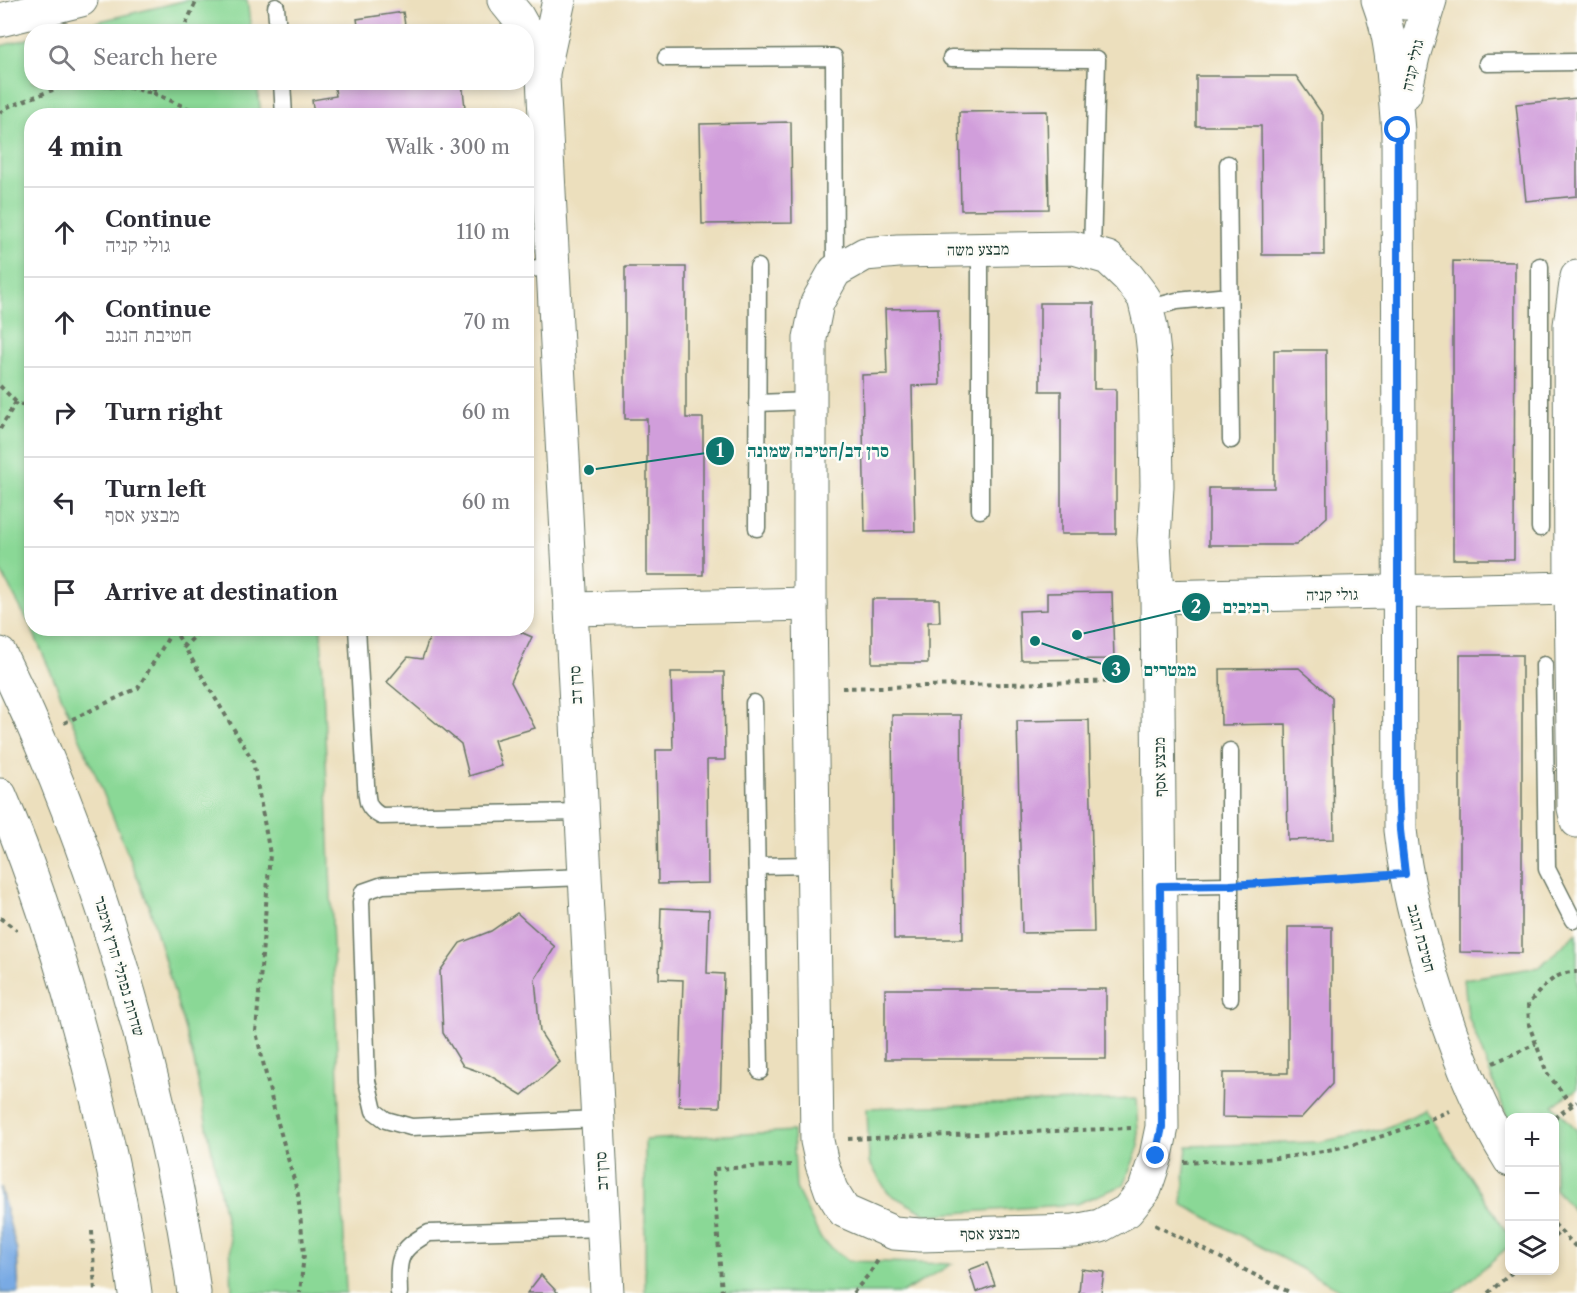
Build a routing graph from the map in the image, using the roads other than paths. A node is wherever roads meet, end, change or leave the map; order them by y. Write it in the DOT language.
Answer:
graph roads {
  1 [pos="81,0"];
  2 [pos="504,0"];
  3 [pos="559,0"];
  4 [pos="1378,0"];
  5 [pos="1386,0"];
  6 [pos="1420,0"];
  7 [pos="1430,0"];
  8 [pos="276,7"];
  9 [pos="0,20"];
  10 [pos="277,24"];
  11 [pos="522,24"];
  12 [pos="534,49"];
  13 [pos="666,58"];
  14 [pos="951,58"];
  15 [pos="1577,62"];
  16 [pos="1487,63"];
  17 [pos="543,78"];
  18 [pos="282,90"];
  19 [pos="284,108"];
  20 [pos="1398,130"];
  21 [pos="1228,164"];
  22 [pos="980,249"];
  23 [pos="1092,253"];
  24 [pos="1540,266"];
  25 [pos="758,267"];
  26 [pos="540,268"];
  27 [pos="835,271"];
  28 [pos="1577,277"];
  29 [pos="1229,296"];
  30 [pos="1146,309"];
  31 [pos="810,401"];
  32 [pos="757,403"];
  33 [pos="1231,440"];
  34 [pos="1555,489"];
  35 [pos="980,510"];
  36 [pos="757,528"];
  37 [pos="1540,528"];
  38 [pos="1571,588"];
  39 [pos="1399,592"];
  40 [pos="1157,597"];
  41 [pos="810,604"];
  42 [pos="571,609"];
  43 [pos="357,636"];
  44 [pos="0,654"];
  45 [pos="1544,665"];
  46 [pos="754,703"];
  47 [pos="1559,704"];
  48 [pos="1230,751"];
  49 [pos="0,795"];
  50 [pos="582,812"];
  51 [pos="1577,821"];
  52 [pos="814,865"];
  53 [pos="757,866"];
  54 [pos="585,877"];
  55 [pos="1230,885"];
  56 [pos="1160,886"];
  57 [pos="1573,920"];
  58 [pos="1230,998"];
  59 [pos="760,1071"];
  60 [pos="598,1119"];
  61 [pos="1505,1152"];
  62 [pos="604,1228"];
  63 [pos="135,1293"];
  64 [pos="194,1293"];
  65 [pos="399,1293"];
  66 [pos="607,1293"];
  1 -- 9 [label="street"];
  2 -- 11 [label="street, סרן דב"];
  3 -- 17 [label="street, סרן דב"];
  4 -- 20 [label="street, גולי קניה"];
  5 -- 6 [label="street"];
  7 -- 20 [label="street, גולי קניה"];
  8 -- 10 [label="lane"];
  12 -- 17 [label="street, סרן דב"];
  13 -- 27 [label="lane"];
  14 -- 23 [label="lane"];
  15 -- 16 [label="lane"];
  17 -- 26 [label="street, סרן דב"];
  18 -- 19 [label="lane"];
  20 -- 39 [label="street, גולי קניה"];
  21 -- 29 [label="lane"];
  22 -- 23 [label="street, מבצע משה"];
  22 -- 27 [label="street, מבצע משה"];
  22 -- 35 [label="lane"];
  23 -- 30 [label="street, מבצע משה"];
  24 -- 34 [label="lane"];
  25 -- 32 [label="lane"];
  26 -- 42 [label="street, סרן דב"];
  27 -- 31 [label="street"];
  28 -- 34 [label="street"];
  29 -- 30 [label="lane"];
  29 -- 33 [label="lane"];
  30 -- 40 [label="street, מבצע משה"];
  31 -- 32 [label="lane"];
  31 -- 41 [label="street"];
  32 -- 36 [label="lane"];
  34 -- 37 [label="lane"];
  34 -- 38 [label="street"];
  38 -- 39 [label="street, גולי קניה"];
  38 -- 47 [label="street"];
  39 -- 40 [label="street, גולי קניה"];
  39 -- 61 [label="street, חטיבת הנגב"];
  40 -- 56 [label="street, מבצע אסף"];
  41 -- 42 [label="street"];
  41 -- 52 [label="street, מבצע אסף"];
  42 -- 50 [label="street, סרן דב"];
  43 -- 50 [label="lane"];
  44 -- 64 [label="street, שדרות נפתלי הרץ אימבר"];
  45 -- 47 [label="lane"];
  46 -- 53 [label="lane"];
  47 -- 51 [label="street"];
  47 -- 57 [label="lane"];
  48 -- 55 [label="lane"];
  49 -- 63 [label="street"];
  50 -- 54 [label="street, סרן דב"];
  52 -- 53 [label="lane"];
  52 -- 56 [label="street, מבצע אסף"];
  53 -- 59 [label="lane"];
  54 -- 60 [label="street, סרן דב"];
  54 -- 60 [label="lane"];
  55 -- 56 [label="lane"];
  55 -- 58 [label="lane"];
  60 -- 62 [label="street, סרן דב"];
  62 -- 65 [label="lane"];
  62 -- 66 [label="street, סרן דב"];
}
